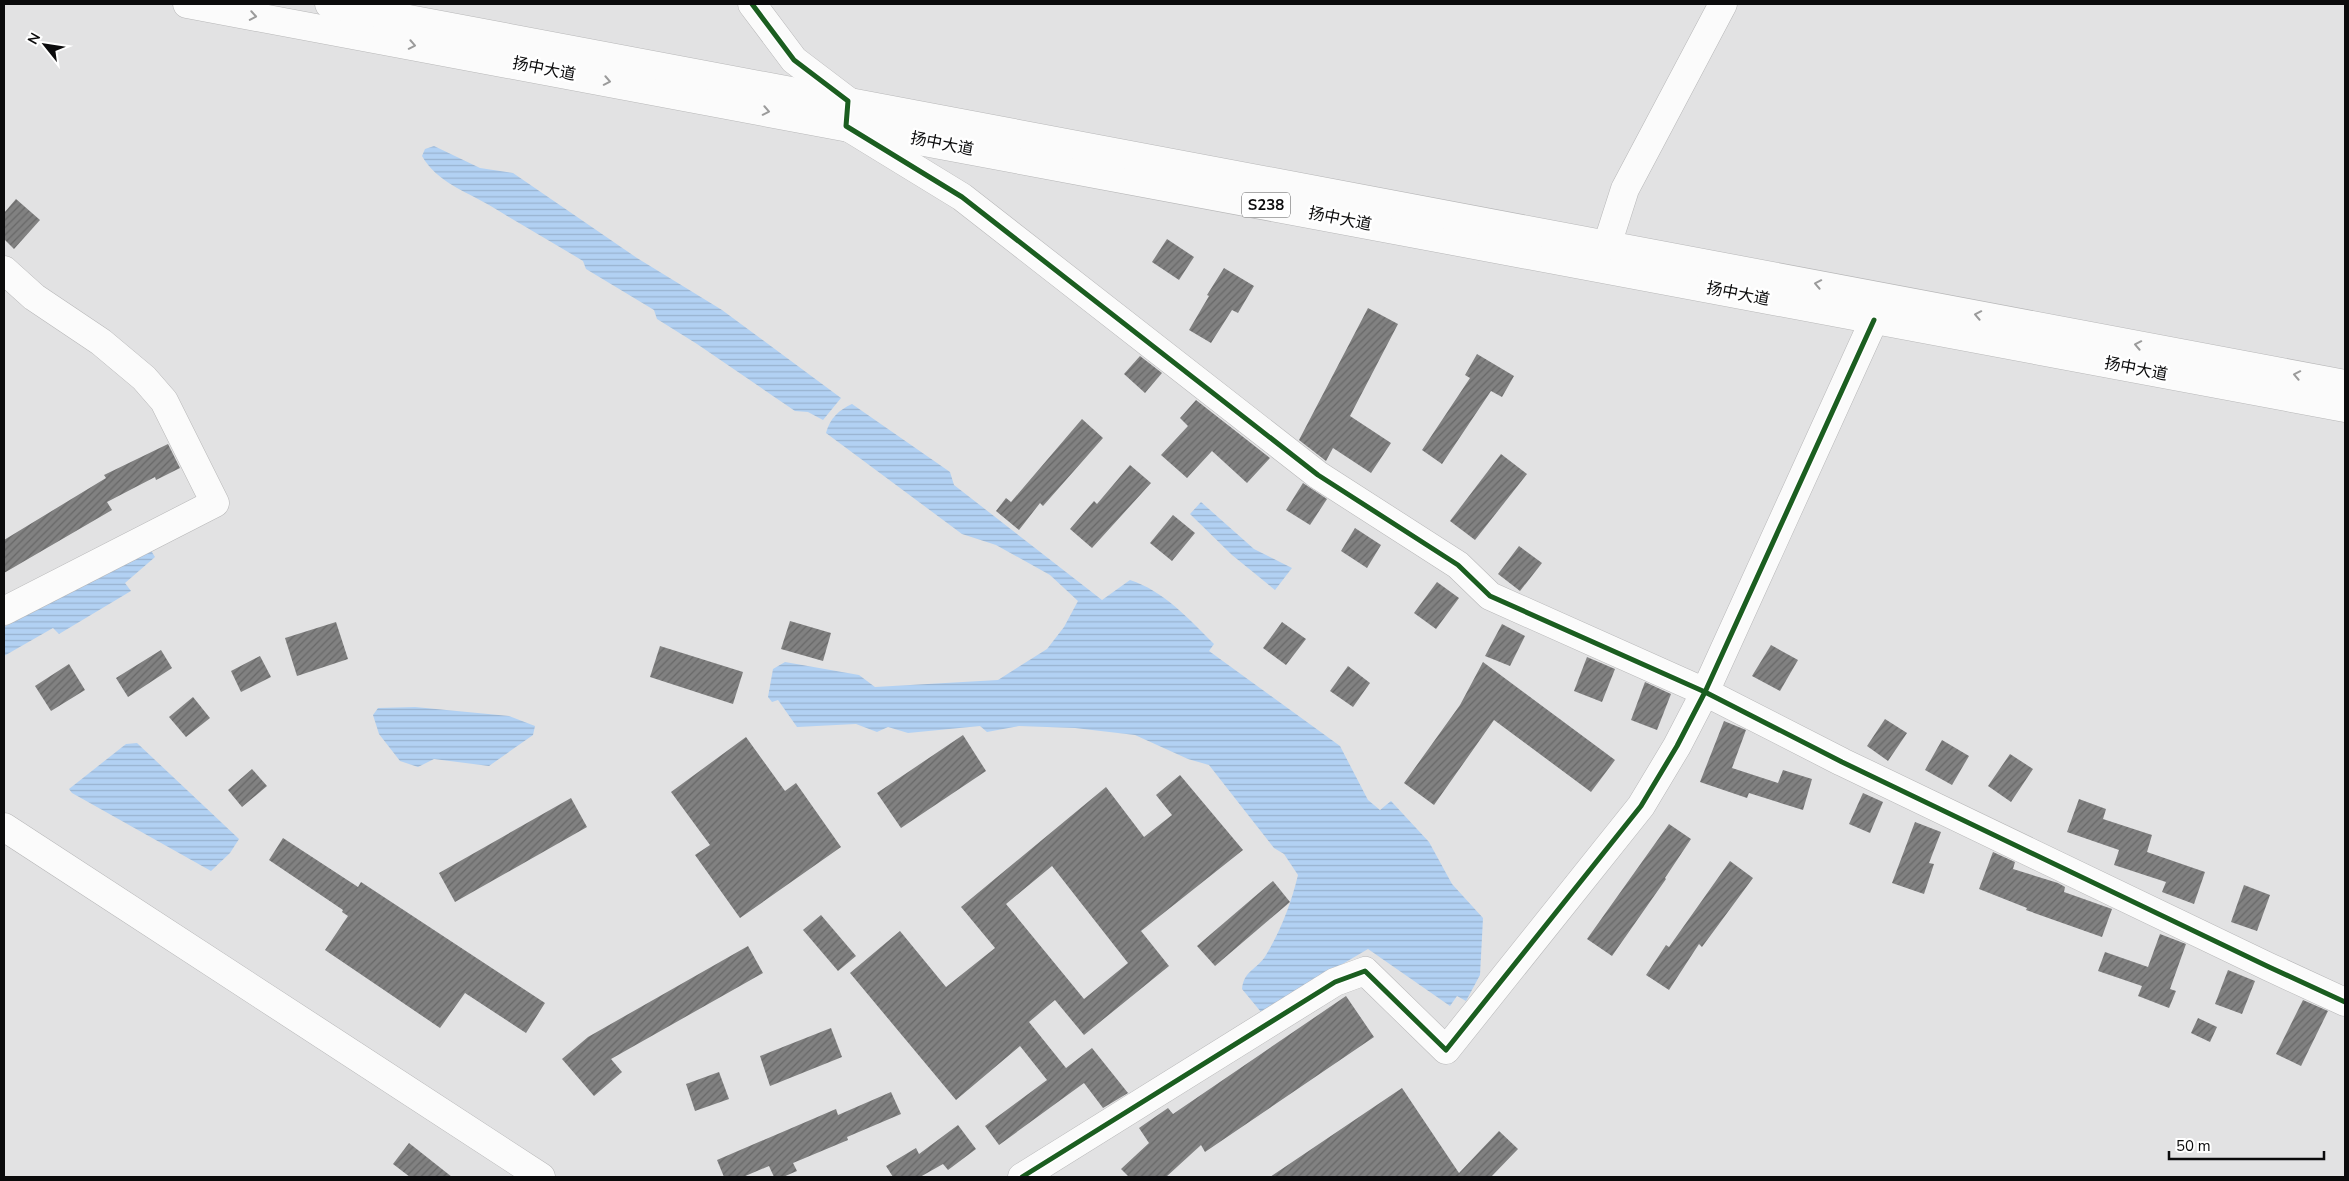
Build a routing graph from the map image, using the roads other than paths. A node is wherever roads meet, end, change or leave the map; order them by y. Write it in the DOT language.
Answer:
graph roads {
  1 [pos="187,4"];
  2 [pos="329,4"];
  3 [pos="752,4"];
  4 [pos="1722,4"];
  5 [pos="847,114"];
  6 [pos="1603,256"];
  7 [pos="4,270"];
  8 [pos="1877,308"];
  9 [pos="2345,384"];
  10 [pos="2345,408"];
  11 [pos="4,611"];
  12 [pos="1705,692"];
  13 [pos="4,827"];
  14 [pos="2345,1002"];
  15 [pos="541,1177"];
  16 [pos="1022,1177"];
  1 -- 5 [label="street, 扬中大道 / S238, one-way"];
  2 -- 5 [label="street, 扬中大道 / S238"];
  3 -- 5 [label="street"];
  4 -- 6 [label="street"];
  5 -- 6 [label="street, 扬中大道 / S238"];
  5 -- 12 [label="street"];
  6 -- 8 [label="street, 扬中大道 / S238"];
  7 -- 11 [label="street"];
  9 -- 8 [label="street, 扬中大道 / S238, one-way"];
  8 -- 10 [label="street, 扬中大道 / S238"];
  8 -- 12 [label="street"];
  12 -- 14 [label="street"];
  12 -- 16 [label="street"];
  13 -- 15 [label="street"];
}
